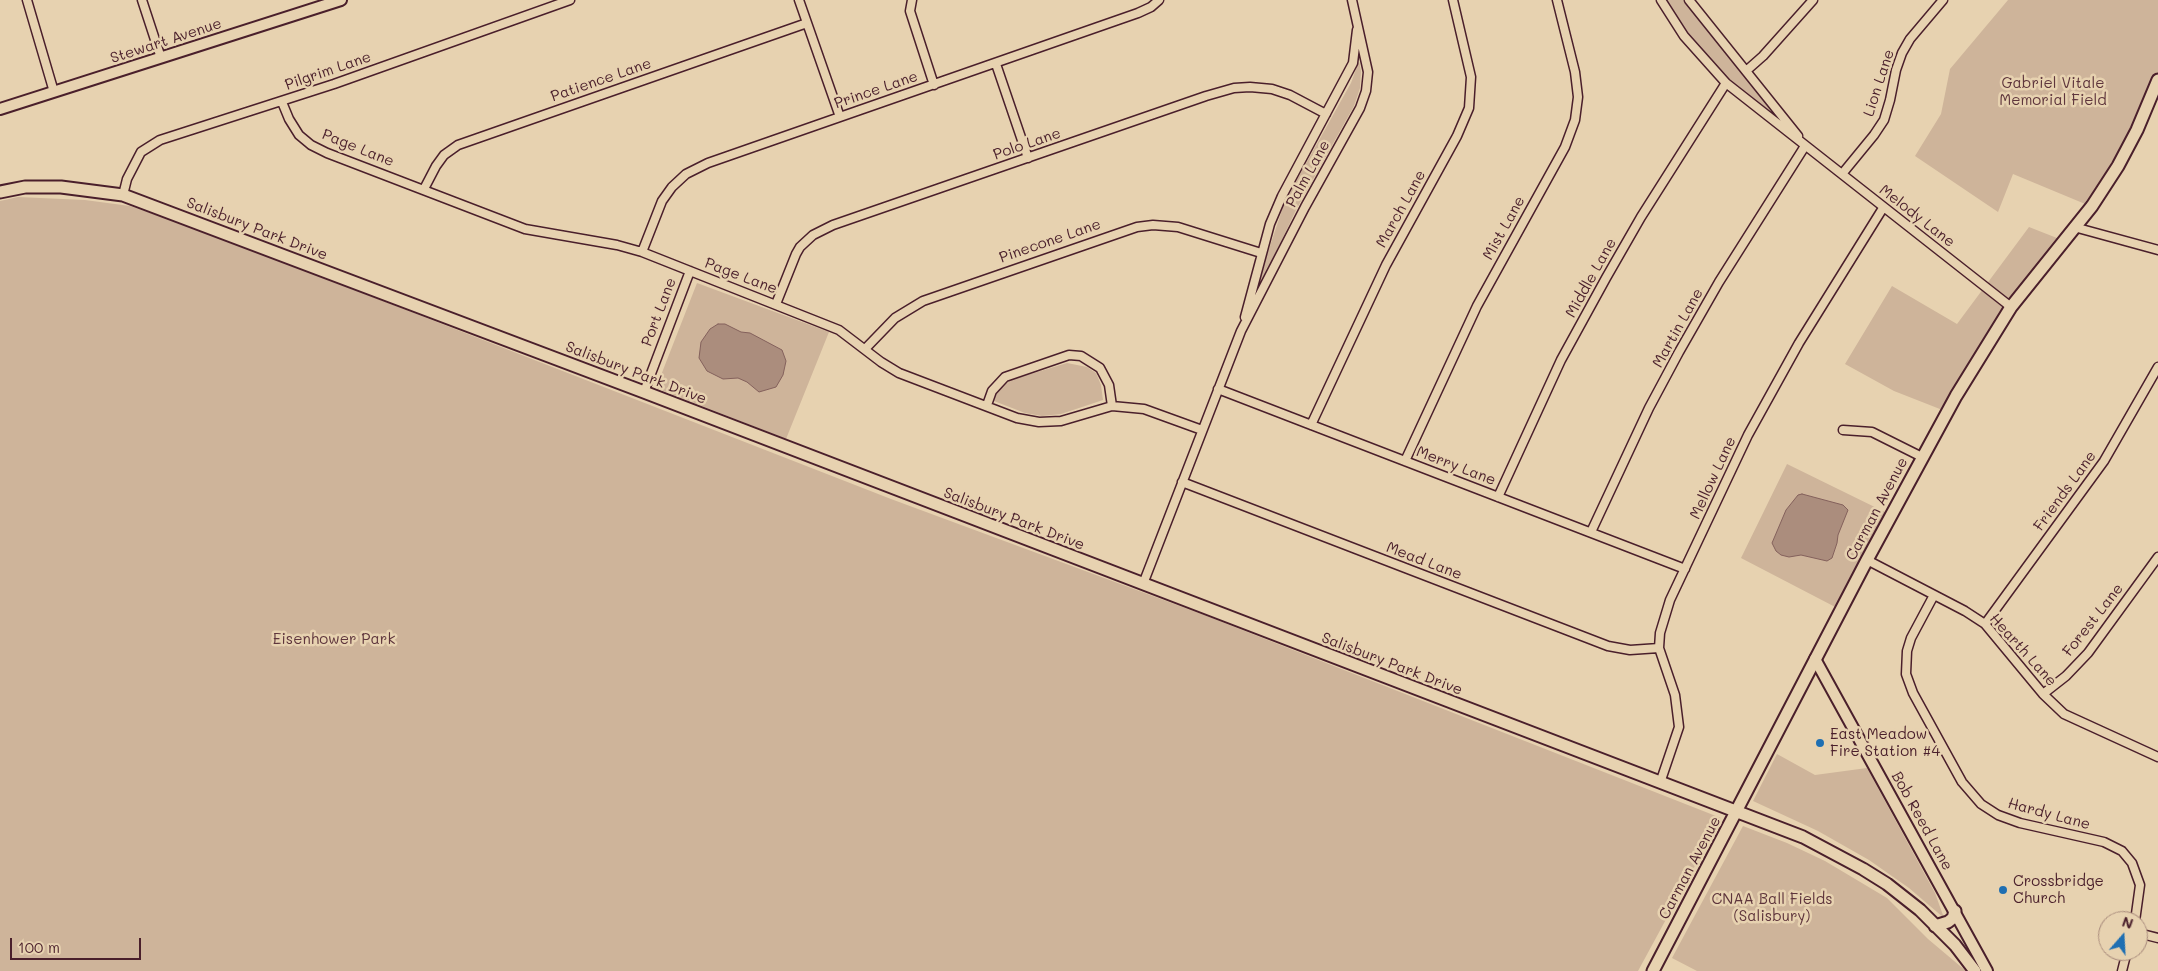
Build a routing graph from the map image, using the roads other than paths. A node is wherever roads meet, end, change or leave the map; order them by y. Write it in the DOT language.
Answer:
graph roads {
  1 [pos="28,0"];
  2 [pos="142,0"];
  3 [pos="570,0"];
  4 [pos="799,0"];
  5 [pos="912,0"];
  6 [pos="1159,0"];
  7 [pos="1352,0"];
  8 [pos="1453,0"];
  9 [pos="1556,0"];
  10 [pos="1661,0"];
  11 [pos="1689,0"];
  12 [pos="1813,0"];
  13 [pos="1944,0"];
  14 [pos="338,1"];
  15 [pos="807,23"];
  16 [pos="1358,24"];
  17 [pos="161,58"];
  18 [pos="996,64"];
  19 [pos="1746,71"];
  20 [pos="2158,80"];
  21 [pos="1726,83"];
  22 [pos="934,85"];
  23 [pos="54,92"];
  24 [pos="282,102"];
  25 [pos="0,109"];
  26 [pos="1326,114"];
  27 [pos="840,118"];
  28 [pos="1805,146"];
  29 [pos="1028,158"];
  30 [pos="1842,174"];
  31 [pos="424,189"];
  32 [pos="0,192"];
  33 [pos="123,195"];
  34 [pos="1883,208"];
  35 [pos="2074,228"];
  36 [pos="2158,250"];
  37 [pos="642,252"];
  38 [pos="1261,253"];
  39 [pos="690,271"];
  40 [pos="776,304"];
  41 [pos="2011,308"];
  42 [pos="1241,331"];
  43 [pos="865,349"];
  44 [pos="2158,367"];
  45 [pos="1218,389"];
  46 [pos="644,392"];
  47 [pos="986,405"];
  48 [pos="1112,406"];
  49 [pos="1311,425"];
  50 [pos="1202,430"];
  51 [pos="1843,430"];
  52 [pos="1922,457"];
  53 [pos="1405,461"];
  54 [pos="1182,482"];
  55 [pos="1498,497"];
  56 [pos="1591,532"];
  57 [pos="2158,557"];
  58 [pos="1867,560"];
  59 [pos="1685,569"];
  60 [pos="1143,584"];
  61 [pos="1934,594"];
  62 [pos="1985,624"];
  63 [pos="1659,648"];
  64 [pos="1815,659"];
  65 [pos="2043,694"];
  66 [pos="2158,757"];
  67 [pos="1660,783"];
  68 [pos="1736,812"];
  69 [pos="2136,911"];
  70 [pos="1955,912"];
  71 [pos="1935,926"];
  72 [pos="1653,971"];
  73 [pos="1975,971"];
  74 [pos="1987,971"];
  1 -- 23 [label="street"];
  2 -- 17 [label="street"];
  3 -- 24 [label="street, Pilgrim Lane"];
  4 -- 15 [label="street"];
  5 -- 22 [label="street"];
  6 -- 18 [label="street, Prince Lane"];
  7 -- 16 [label="street, Palm Lane"];
  8 -- 49 [label="street, March Lane"];
  9 -- 53 [label="street, Mist Lane"];
  10 -- 21 [label="street, Melody Lane"];
  11 -- 19 [label="street, Melody Lane"];
  12 -- 19 [label="street"];
  13 -- 30 [label="street, Lion Lane"];
  14 -- 17 [label="street, Stewart Avenue"];
  15 -- 27 [label="street"];
  15 -- 31 [label="street, Patience Lane"];
  16 -- 26 [label="street, Palm Lane"];
  16 -- 42 [label="street, Palm Lane"];
  17 -- 23 [label="street, Stewart Avenue"];
  18 -- 22 [label="street, Prince Lane"];
  18 -- 29 [label="street"];
  19 -- 28 [label="street, Melody Lane"];
  20 -- 35 [label="main road, Carman Avenue"];
  21 -- 28 [label="street, Melody Lane"];
  21 -- 55 [label="street, Middle Lane"];
  22 -- 27 [label="street, Prince Lane"];
  23 -- 25 [label="street, Stewart Avenue"];
  24 -- 31 [label="street, Page Lane"];
  24 -- 33 [label="street, Pilgrim Lane"];
  26 -- 29 [label="street, Polo Lane"];
  26 -- 38 [label="street, Palm Lane"];
  27 -- 37 [label="street, Prince Lane"];
  28 -- 30 [label="street, Melody Lane"];
  28 -- 56 [label="street, Martin Lane"];
  29 -- 40 [label="street, Polo Lane"];
  30 -- 34 [label="street, Melody Lane"];
  31 -- 37 [label="street, Page Lane"];
  32 -- 33 [label="main road, Salisbury Park Drive"];
  33 -- 46 [label="main road, Salisbury Park Drive"];
  34 -- 41 [label="street, Melody Lane"];
  34 -- 59 [label="street, Mellow Lane"];
  35 -- 36 [label="street"];
  35 -- 41 [label="main road, Carman Avenue"];
  37 -- 39 [label="street, Page Lane"];
  38 -- 42 [label="street, Palm Lane"];
  38 -- 43 [label="street, Pinecone Lane"];
  39 -- 40 [label="street, Page Lane"];
  39 -- 46 [label="street, Port Lane"];
  40 -- 43 [label="street, Page Lane"];
  41 -- 52 [label="main road, Carman Avenue"];
  42 -- 45 [label="street, Palm Lane"];
  43 -- 47 [label="street, Page Lane"];
  44 -- 62 [label="street, Friends Lane"];
  45 -- 49 [label="street, Merry Lane"];
  45 -- 50 [label="street, Palm Lane"];
  46 -- 60 [label="main road, Salisbury Park Drive"];
  47 -- 48 [label="street, Page Lane"];
  47 -- 48 [label="street"];
  48 -- 50 [label="street, Page Lane"];
  49 -- 53 [label="street, Merry Lane"];
  50 -- 54 [label="street, Palm Lane"];
  51 -- 52 [label="street"];
  52 -- 58 [label="main road, Carman Avenue"];
  53 -- 55 [label="street, Merry Lane"];
  54 -- 60 [label="street, Palm Lane"];
  54 -- 63 [label="street, Mead Lane"];
  55 -- 56 [label="street, Merry Lane"];
  56 -- 59 [label="street, Merry Lane"];
  57 -- 65 [label="street, Forest Lane"];
  58 -- 61 [label="street, Hearth Lane"];
  58 -- 64 [label="main road, Carman Avenue"];
  59 -- 63 [label="street, Mellow Lane"];
  60 -- 67 [label="main road, Salisbury Park Drive"];
  61 -- 62 [label="street, Hearth Lane"];
  61 -- 69 [label="street, Hardy Lane"];
  62 -- 65 [label="street, Hearth Lane"];
  63 -- 67 [label="street, Mellow Lane"];
  64 -- 68 [label="main road, Carman Avenue"];
  64 -- 70 [label="street, Bob Reed Lane"];
  65 -- 66 [label="street, Hearth Lane"];
  67 -- 68 [label="main road, Salisbury Park Drive"];
  68 -- 71 [label="main road, Salisbury Park Drive"];
  68 -- 72 [label="main road, Carman Avenue"];
  70 -- 71 [label="main road"];
  70 -- 74 [label="street, Bob Reed Lane"];
  71 -- 73 [label="main road, Salisbury Park Drive"];
}
